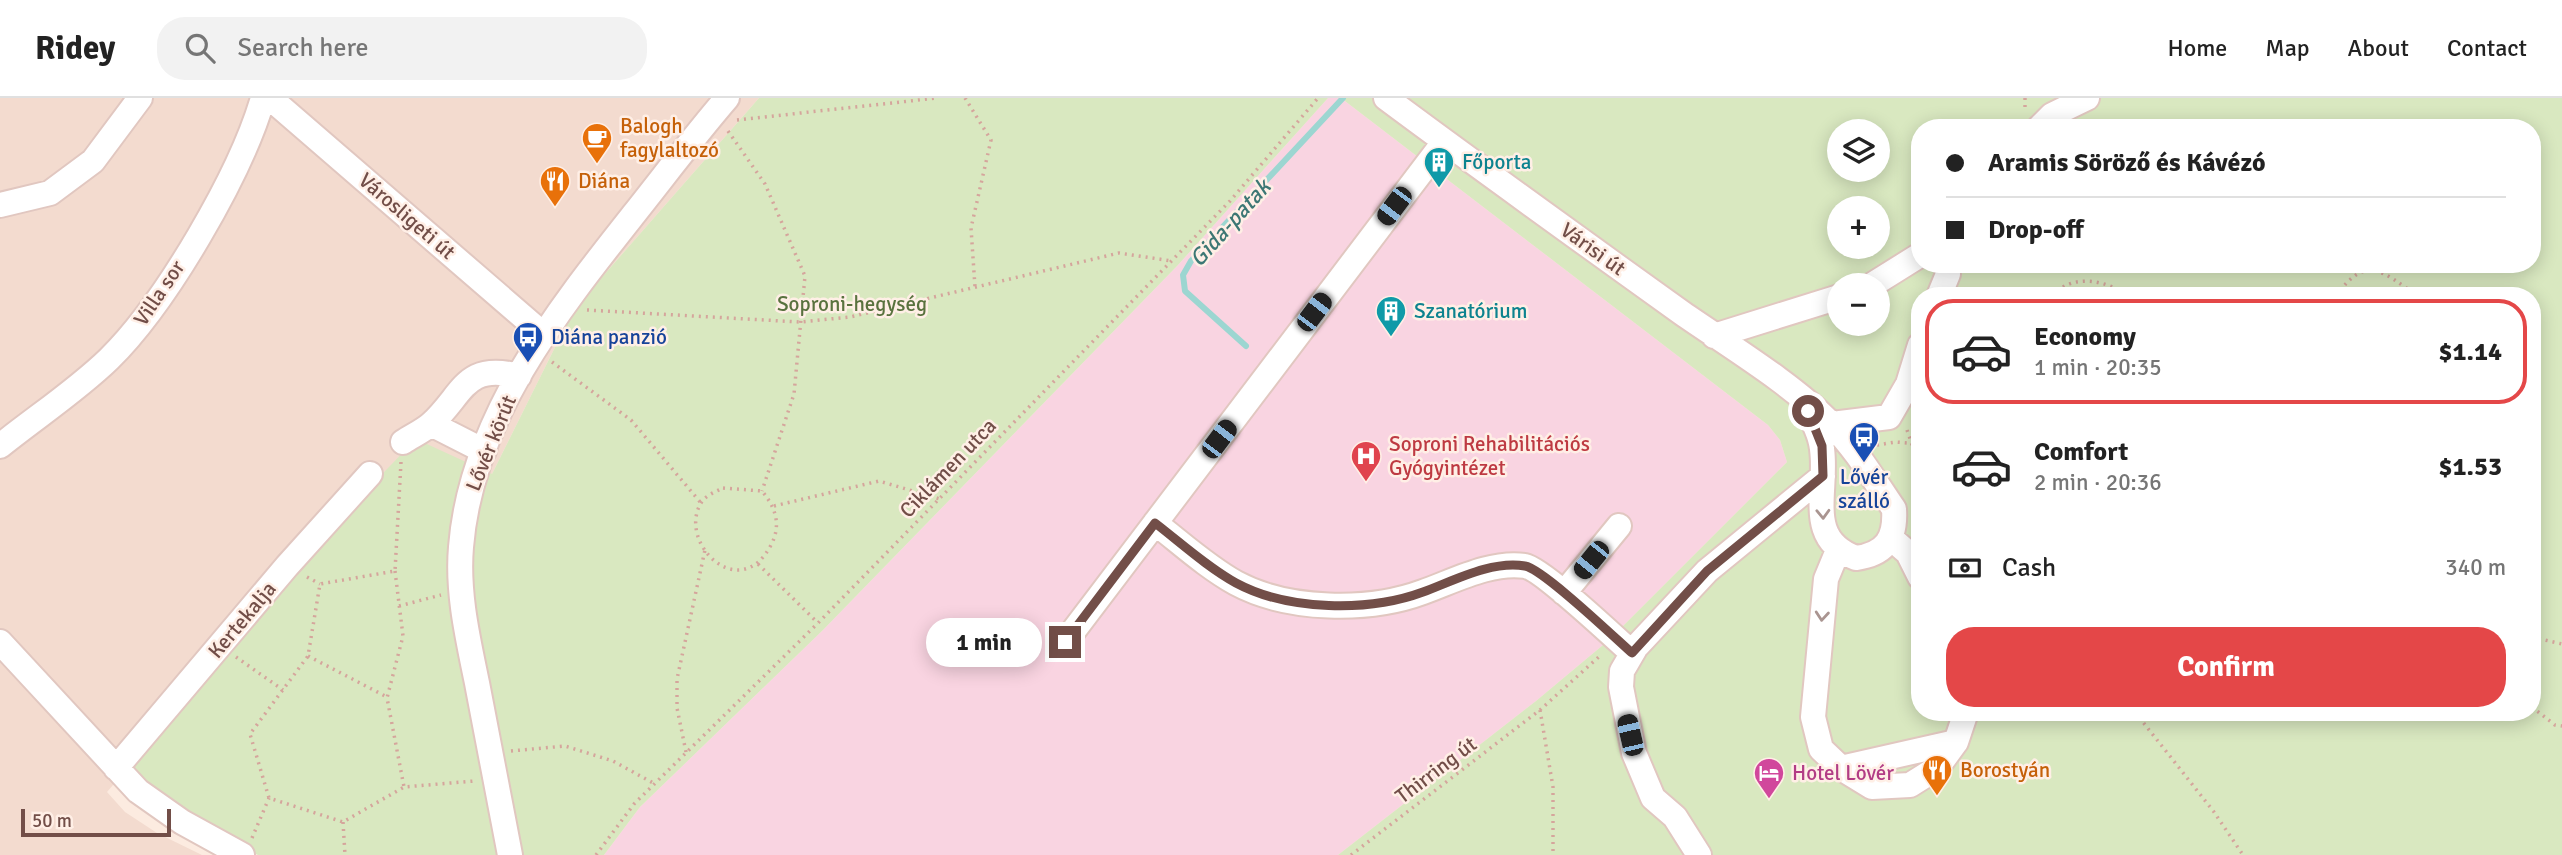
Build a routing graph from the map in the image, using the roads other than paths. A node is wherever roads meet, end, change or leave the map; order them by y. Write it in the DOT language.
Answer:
graph roads {
  1 [pos="140,98"];
  2 [pos="263,98"];
  3 [pos="270,98"];
  4 [pos="1386,98"];
  5 [pos="2087,98"];
  6 [pos="734,110"];
  7 [pos="2048,119"];
  8 [pos="1444,142"];
  9 [pos="0,205"];
  10 [pos="1911,261"];
  11 [pos="1890,274"];
  12 [pos="1827,301"];
  13 [pos="1714,336"];
  14 [pos="549,342"];
  15 [pos="519,376"];
  16 [pos="1910,395"];
  17 [pos="1801,398"];
  18 [pos="431,424"];
  19 [pos="1832,424"];
  20 [pos="403,442"];
  21 [pos="0,446"];
  22 [pos="484,451"];
  23 [pos="370,474"];
  24 [pos="1823,476"];
  25 [pos="1155,523"];
  26 [pos="1619,526"];
  27 [pos="1892,539"];
  28 [pos="1838,550"];
  29 [pos="1911,559"];
  30 [pos="1564,593"];
  31 [pos="0,642"];
  32 [pos="1065,642"];
  33 [pos="1632,653"];
  34 [pos="1963,721"];
  35 [pos="117,768"];
  36 [pos="246,849"];
  37 [pos="510,855"];
  38 [pos="1699,855"];
  1 -- 9 [label="street"];
  2 -- 21 [label="street, Villa sor"];
  3 -- 14 [label="street, Városligeti út"];
  4 -- 8 [label="street, Várisi út"];
  5 -- 7 [label="street"];
  6 -- 14 [label="street, Lővér körút"];
  8 -- 13 [label="street, Várisi út"];
  8 -- 25 [label="street"];
  10 -- 11 [label="street"];
  12 -- 13 [label="street"];
  13 -- 17 [label="street, Várisi út"];
  14 -- 15 [label="street, Lővér körút"];
  15 -- 18 [label="street"];
  15 -- 22 [label="street, Lővér körút"];
  16 -- 19 [label="street"];
  17 -- 19 [label="street, Várisi út"];
  17 -- 24 [label="street"];
  18 -- 20 [label="street"];
  18 -- 22 [label="street"];
  19 -- 27 [label="street, Várisi út"];
  22 -- 37 [label="street, Lővér körút"];
  23 -- 35 [label="street, Kertekalja"];
  24 -- 28 [label="street, one-way"];
  24 -- 33 [label="street"];
  25 -- 30 [label="street"];
  25 -- 32 [label="street"];
  26 -- 30 [label="street"];
  27 -- 28 [label="street"];
  27 -- 29 [label="street"];
  28 -- 34 [label="street, one-way"];
  30 -- 33 [label="street"];
  31 -- 35 [label="street"];
  33 -- 38 [label="street"];
  35 -- 36 [label="street"];
}
